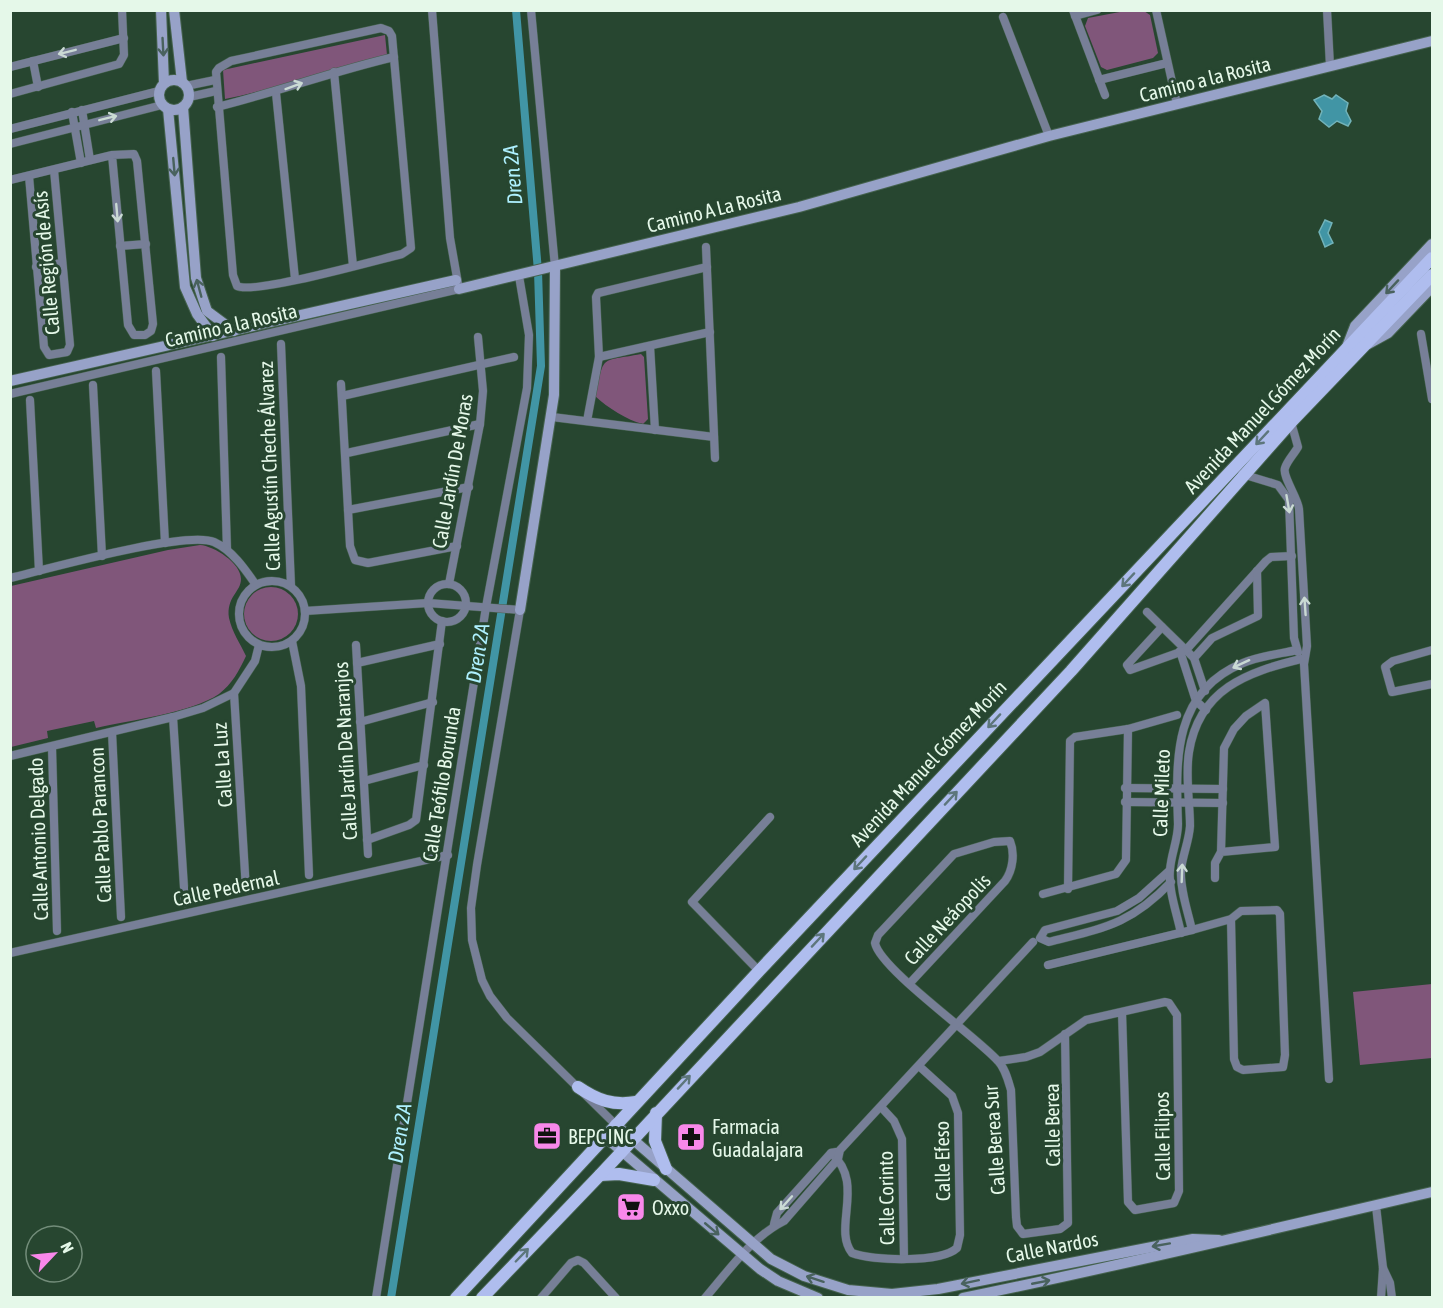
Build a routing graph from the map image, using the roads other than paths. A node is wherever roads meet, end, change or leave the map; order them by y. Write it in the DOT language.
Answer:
graph roads {
  1 [pos="161,10"];
  2 [pos="174,10"];
  3 [pos="432,10"];
  4 [pos="531,10"];
  5 [pos="1097,10"];
  6 [pos="1156,10"];
  7 [pos="1327,10"];
  8 [pos="124,11"];
  9 [pos="1074,13"];
  10 [pos="1003,17"];
  11 [pos="124,38"];
  12 [pos="1432,41"];
  13 [pos="394,57"];
  14 [pos="33,61"];
  15 [pos="1167,63"];
  16 [pos="1330,66"];
  17 [pos="10,67"];
  18 [pos="334,72"];
  19 [pos="215,80"];
  20 [pos="1099,80"];
  21 [pos="39,87"];
  22 [pos="162,87"];
  23 [pos="216,90"];
  24 [pos="185,93"];
  25 [pos="276,93"];
  26 [pos="10,94"];
  27 [pos="1105,95"];
  28 [pos="1177,104"];
  29 [pos="165,107"];
  30 [pos="218,107"];
  31 [pos="82,110"];
  32 [pos="72,112"];
  33 [pos="84,124"];
  34 [pos="75,126"];
  35 [pos="10,129"];
  36 [pos="1049,136"];
  37 [pos="10,144"];
  38 [pos="986,154"];
  39 [pos="112,155"];
  40 [pos="90,160"];
  41 [pos="81,163"];
  42 [pos="54,170"];
  43 [pos="29,176"];
  44 [pos="10,180"];
  45 [pos="146,244"];
  46 [pos="1432,244"];
  47 [pos="120,246"];
  48 [pos="706,248"];
  49 [pos="1432,258"];
  50 [pos="62,264"];
  51 [pos="353,266"];
  52 [pos="36,267"];
  53 [pos="707,267"];
  54 [pos="551,268"];
  55 [pos="524,275"];
  56 [pos="1432,275"];
  57 [pos="295,279"];
  58 [pos="457,284"];
  59 [pos="1432,287"];
  60 [pos="234,331"];
  61 [pos="710,332"];
  62 [pos="1421,334"];
  63 [pos="213,336"];
  64 [pos="478,337"];
  65 [pos="281,344"];
  66 [pos="1365,345"];
  67 [pos="650,346"];
  68 [pos="1345,351"];
  69 [pos="220,357"];
  70 [pos="514,357"];
  71 [pos="599,357"];
  72 [pos="481,364"];
  73 [pos="1430,368"];
  74 [pos="156,371"];
  75 [pos="10,381"];
  76 [pos="341,384"];
  77 [pos="93,385"];
  78 [pos="10,394"];
  79 [pos="342,396"];
  80 [pos="1432,399"];
  81 [pos="30,400"];
  82 [pos="552,417"];
  83 [pos="587,421"];
  84 [pos="1292,422"];
  85 [pos="480,424"];
  86 [pos="655,430"];
  87 [pos="714,437"];
  88 [pos="347,453"];
  89 [pos="716,458"];
  90 [pos="1239,471"];
  91 [pos="469,487"];
  92 [pos="348,510"];
  93 [pos="165,543"];
  94 [pos="457,546"];
  95 [pos="227,549"];
  96 [pos="102,556"];
  97 [pos="1292,556"];
  98 [pos="39,571"];
  99 [pos="1257,571"];
  100 [pos="10,578"];
  101 [pos="449,584"];
  102 [pos="256,585"];
  103 [pos="291,586"];
  104 [pos="428,603"];
  105 [pos="466,604"];
  106 [pos="489,608"];
  107 [pos="517,609"];
  108 [pos="305,611"];
  109 [pos="1147,612"];
  110 [pos="441,621"];
  111 [pos="1162,627"];
  112 [pos="292,641"];
  113 [pos="440,644"];
  114 [pos="259,645"];
  115 [pos="356,645"];
  116 [pos="1182,650"];
  117 [pos="1297,650"];
  118 [pos="1432,650"];
  119 [pos="1194,658"];
  120 [pos="1302,662"];
  121 [pos="357,663"];
  122 [pos="1432,684"];
  123 [pos="1205,691"];
  124 [pos="234,693"];
  125 [pos="1197,701"];
  126 [pos="433,702"];
  127 [pos="1206,710"];
  128 [pos="1177,715"];
  129 [pos="172,717"];
  130 [pos="360,722"];
  131 [pos="1128,729"];
  132 [pos="112,732"];
  133 [pos="52,747"];
  134 [pos="10,756"];
  135 [pos="424,765"];
  136 [pos="364,780"];
  137 [pos="1125,788"];
  138 [pos="1223,789"];
  139 [pos="1176,790"];
  140 [pos="1189,790"];
  141 [pos="1125,802"];
  142 [pos="1177,803"];
  143 [pos="1190,803"];
  144 [pos="1223,803"];
  145 [pos="770,817"];
  146 [pos="367,840"];
  147 [pos="1221,852"];
  148 [pos="368,854"];
  149 [pos="448,855"];
  150 [pos="1169,871"];
  151 [pos="309,875"];
  152 [pos="1215,878"];
  153 [pos="1171,882"];
  154 [pos="1068,889"];
  155 [pos="246,890"];
  156 [pos="1043,894"];
  157 [pos="185,903"];
  158 [pos="121,916"];
  159 [pos="1230,919"];
  160 [pos="1192,930"];
  161 [pos="57,931"];
  162 [pos="1181,933"];
  163 [pos="1033,942"];
  164 [pos="10,952"];
  165 [pos="1048,965"];
  166 [pos="759,971"];
  167 [pos="910,983"];
  168 [pos="1122,1012"];
  169 [pos="956,1027"];
  170 [pos="1065,1034"];
  171 [pos="999,1061"];
  172 [pos="919,1066"];
  173 [pos="1329,1079"];
  174 [pos="578,1087"];
  175 [pos="636,1102"];
  176 [pos="882,1108"];
  177 [pos="656,1112"];
  178 [pos="615,1124"];
  179 [pos="604,1136"];
  180 [pos="631,1139"];
  181 [pos="621,1151"];
  182 [pos="839,1155"];
  183 [pos="667,1170"];
  184 [pos="600,1175"];
  185 [pos="809,1178"];
  186 [pos="657,1182"];
  187 [pos="816,1185"];
  188 [pos="1432,1192"];
  189 [pos="1376,1206"];
  190 [pos="1016,1217"];
  191 [pos="774,1224"];
  192 [pos="1219,1240"];
  193 [pos="752,1244"];
  194 [pos="743,1254"];
  195 [pos="904,1259"];
  196 [pos="1383,1268"];
  197 [pos="471,1282"];
  198 [pos="482,1297"];
  199 [pos="376,1298"];
  200 [pos="456,1298"];
  201 [pos="541,1298"];
  202 [pos="616,1298"];
  203 [pos="705,1298"];
  204 [pos="818,1298"];
  205 [pos="963,1298"];
  206 [pos="1381,1298"];
  207 [pos="1392,1298"];
  1 -- 22 [label="street, one-way"];
  2 -- 24 [label="street"];
  3 -- 58 [label="street"];
  4 -- 54 [label="street"];
  5 -- 9 [label="street"];
  6 -- 15 [label="street"];
  7 -- 16 [label="street"];
  8 -- 11 [label="street"];
  9 -- 20 [label="street"];
  10 -- 36 [label="street"];
  11 -- 14 [label="street, one-way"];
  11 -- 21 [label="street"];
  12 -- 16 [label="street, Camino a la Rosita"];
  13 -- 18 [label="street"];
  13 -- 19 [label="street"];
  13 -- 51 [label="street"];
  14 -- 17 [label="street"];
  14 -- 21 [label="street"];
  15 -- 20 [label="street"];
  15 -- 28 [label="street"];
  16 -- 28 [label="street, Camino a la Rosita"];
  25 -- 18 [label="street, one-way"];
  18 -- 51 [label="street"];
  19 -- 23 [label="street"];
  19 -- 24 [label="street"];
  20 -- 27 [label="street"];
  21 -- 26 [label="street"];
  22 -- 24 [label="street"];
  22 -- 29 [label="street"];
  22 -- 31 [label="street"];
  23 -- 24 [label="street"];
  23 -- 30 [label="street"];
  24 -- 29 [label="street"];
  60 -- 24 [label="street, one-way"];
  25 -- 30 [label="street"];
  25 -- 57 [label="street"];
  28 -- 36 [label="street, Camino a la Rosita"];
  33 -- 29 [label="street, one-way"];
  29 -- 63 [label="street, one-way"];
  30 -- 57 [label="street"];
  31 -- 32 [label="street"];
  31 -- 33 [label="street"];
  32 -- 34 [label="street"];
  32 -- 35 [label="street"];
  33 -- 34 [label="street"];
  33 -- 40 [label="street"];
  34 -- 37 [label="street"];
  34 -- 41 [label="street"];
  36 -- 38 [label="street, Camino a la Rosita"];
  38 -- 54 [label="street, Camino A La Rosita"];
  39 -- 40 [label="street, Calle Región de Asís"];
  39 -- 45 [label="street"];
  39 -- 47 [label="street, one-way"];
  40 -- 41 [label="street, Calle Región de Asís"];
  41 -- 42 [label="street, Calle Región de Asís"];
  42 -- 43 [label="street, Calle Región de Asís"];
  42 -- 50 [label="street, Calle Región de Asís"];
  43 -- 44 [label="street, Calle Región de Asís"];
  43 -- 52 [label="street"];
  45 -- 47 [label="street"];
  45 -- 47 [label="street"];
  46 -- 68 [label="street, one-way"];
  48 -- 53 [label="street"];
  49 -- 68 [label="main road, Avenida Manuel Gómez Morín"];
  50 -- 52 [label="street"];
  50 -- 52 [label="street, Calle Región de Asís"];
  51 -- 57 [label="street"];
  53 -- 61 [label="street"];
  53 -- 71 [label="street"];
  54 -- 55 [label="street, Camino A La Rosita"];
  54 -- 82 [label="street"];
  55 -- 58 [label="street, Camino A La Rosita"];
  55 -- 106 [label="street, Calle Teófilo Borunda"];
  56 -- 66 [label="main road, Avenida Manuel Gómez Morín"];
  58 -- 60 [label="street, Camino A La Rosita"];
  58 -- 78 [label="street, Camino a la Rosita"];
  59 -- 66 [label="street"];
  60 -- 63 [label="street, Camino a la Rosita"];
  61 -- 67 [label="street"];
  61 -- 87 [label="street"];
  62 -- 73 [label="street"];
  63 -- 75 [label="street, Camino a la Rosita"];
  64 -- 72 [label="street, Calle Jardín De Moras"];
  65 -- 103 [label="street, Calle Agustín Cheche Álvarez"];
  66 -- 84 [label="main road, Avenida Manuel Gómez Morín"];
  67 -- 71 [label="street"];
  67 -- 86 [label="street"];
  68 -- 90 [label="main road, Avenida Manuel Gómez Morín, one-way"];
  69 -- 95 [label="street"];
  70 -- 72 [label="street"];
  71 -- 83 [label="street"];
  72 -- 79 [label="street"];
  72 -- 85 [label="street, Calle Jardín De Moras"];
  73 -- 80 [label="street"];
  74 -- 93 [label="street"];
  76 -- 79 [label="street"];
  77 -- 96 [label="street"];
  79 -- 88 [label="street"];
  81 -- 98 [label="street"];
  82 -- 83 [label="street"];
  82 -- 107 [label="street"];
  83 -- 86 [label="street"];
  84 -- 90 [label="main road, Avenida Manuel Gómez Morín"];
  120 -- 84 [label="street, one-way"];
  85 -- 88 [label="street"];
  85 -- 91 [label="street, Calle Jardín De Moras"];
  86 -- 87 [label="street"];
  87 -- 89 [label="street"];
  88 -- 92 [label="street"];
  90 -- 97 [label="street, one-way"];
  90 -- 166 [label="main road, Avenida Manuel Gómez Morín, one-way"];
  177 -- 90 [label="main road, Avenida Manuel Gómez Morín, one-way"];
  91 -- 92 [label="street"];
  91 -- 94 [label="street, Calle Jardín De Moras"];
  92 -- 94 [label="street"];
  93 -- 95 [label="street"];
  93 -- 96 [label="street"];
  94 -- 101 [label="street, Calle Jardín De Moras"];
  95 -- 102 [label="street"];
  96 -- 98 [label="street"];
  97 -- 99 [label="street"];
  97 -- 117 [label="street"];
  98 -- 100 [label="street"];
  99 -- 116 [label="street"];
  99 -- 119 [label="street"];
  101 -- 104 [label="street"];
  101 -- 105 [label="street"];
  102 -- 103 [label="street"];
  102 -- 114 [label="street"];
  103 -- 108 [label="street"];
  104 -- 105 [label="street"];
  104 -- 108 [label="street"];
  104 -- 110 [label="street"];
  105 -- 106 [label="street"];
  105 -- 110 [label="street"];
  106 -- 107 [label="street"];
  106 -- 149 [label="street, Calle Teófilo Borunda"];
  107 -- 174 [label="street"];
  108 -- 112 [label="street"];
  109 -- 111 [label="street"];
  110 -- 113 [label="street"];
  111 -- 116 [label="street"];
  111 -- 116 [label="street"];
  112 -- 114 [label="street"];
  112 -- 151 [label="street"];
  113 -- 121 [label="street"];
  113 -- 126 [label="street"];
  114 -- 124 [label="street, Calle La Luz"];
  115 -- 121 [label="street, Calle Jardín De Naranjos"];
  116 -- 119 [label="street"];
  116 -- 125 [label="street"];
  117 -- 120 [label="street"];
  117 -- 123 [label="street, Calle Mileto, one-way"];
  118 -- 122 [label="street"];
  119 -- 123 [label="street"];
  120 -- 127 [label="street, Calle Mileto"];
  120 -- 173 [label="street"];
  121 -- 130 [label="street, Calle Jardín De Naranjos"];
  123 -- 125 [label="street, Calle Mileto"];
  124 -- 129 [label="street"];
  124 -- 155 [label="street, Calle La Luz"];
  125 -- 127 [label="street"];
  125 -- 139 [label="street, Calle Mileto"];
  126 -- 130 [label="street"];
  126 -- 135 [label="street"];
  127 -- 140 [label="street, Calle Mileto"];
  128 -- 131 [label="street"];
  129 -- 132 [label="street"];
  129 -- 157 [label="street"];
  130 -- 136 [label="street, Calle Jardín De Naranjos"];
  131 -- 137 [label="street"];
  131 -- 154 [label="street"];
  132 -- 133 [label="street"];
  132 -- 158 [label="street, Calle Pablo Parancon"];
  133 -- 134 [label="street"];
  133 -- 161 [label="street, Calle Antonio Delgado"];
  135 -- 136 [label="street"];
  135 -- 146 [label="street"];
  136 -- 146 [label="street, Calle Jardín De Naranjos"];
  137 -- 139 [label="street"];
  137 -- 141 [label="street"];
  138 -- 140 [label="street"];
  138 -- 144 [label="street"];
  138 -- 147 [label="street"];
  139 -- 140 [label="street"];
  139 -- 142 [label="street, Calle Mileto"];
  140 -- 143 [label="street, Calle Mileto"];
  141 -- 142 [label="street"];
  141 -- 154 [label="street"];
  142 -- 143 [label="street"];
  142 -- 150 [label="street, Calle Mileto"];
  143 -- 144 [label="street"];
  160 -- 143 [label="street, Calle Mileto, one-way"];
  144 -- 147 [label="street"];
  145 -- 166 [label="street"];
  146 -- 148 [label="street, Calle Jardín De Naranjos"];
  147 -- 152 [label="street"];
  149 -- 164 [label="street, Calle Pedernal"];
  149 -- 199 [label="street, Calle Teófilo Borunda"];
  150 -- 153 [label="street, Calle Mileto"];
  150 -- 153 [label="street"];
  153 -- 162 [label="street, Calle Mileto"];
  154 -- 156 [label="street"];
  159 -- 159 [label="street"];
  159 -- 160 [label="street"];
  160 -- 162 [label="street"];
  162 -- 165 [label="street"];
  163 -- 169 [label="street, Calle Corinto"];
  166 -- 175 [label="main road, Avenida Manuel Gómez Morín"];
  167 -- 167 [label="street, Calle Neáopolis"];
  167 -- 169 [label="street"];
  168 -- 168 [label="street, Calle Filipos"];
  168 -- 170 [label="street"];
  169 -- 171 [label="street"];
  169 -- 172 [label="street, Calle Corinto"];
  170 -- 171 [label="street"];
  170 -- 190 [label="street, Calle Berea"];
  171 -- 190 [label="street, Calle Berea Sur"];
  172 -- 176 [label="street, Calle Corinto"];
  172 -- 195 [label="street, Calle Efeso"];
  174 -- 175 [label="main road"];
  174 -- 178 [label="street"];
  175 -- 178 [label="main road, Avenida Manuel Gómez Morín"];
  176 -- 182 [label="street, Calle Corinto"];
  176 -- 195 [label="street, Calle Corinto"];
  177 -- 180 [label="main road, Avenida Manuel Gómez Morín"];
  177 -- 183 [label="main road"];
  178 -- 179 [label="main road, Avenida Manuel Gómez Morín"];
  178 -- 180 [label="street, Calle Nardos"];
  179 -- 181 [label="street"];
  179 -- 197 [label="main road, Avenida Manuel Gómez Morín"];
  180 -- 181 [label="main road, Avenida Manuel Gómez Morín"];
  180 -- 183 [label="street, Calle Nardos"];
  181 -- 184 [label="main road, Avenida Manuel Gómez Morín"];
  181 -- 186 [label="street"];
  182 -- 185 [label="street, Calle Corinto"];
  182 -- 187 [label="street, Calle Corinto"];
  182 -- 195 [label="street"];
  183 -- 186 [label="street"];
  183 -- 193 [label="street, Calle Nardos"];
  184 -- 186 [label="main road"];
  198 -- 184 [label="main road, Avenida Manuel Gómez Morín, one-way"];
  185 -- 187 [label="street"];
  185 -- 191 [label="street, Calle Corinto, one-way"];
  186 -- 194 [label="street, one-way"];
  187 -- 191 [label="street, Calle Corinto"];
  188 -- 189 [label="street, Calle Nardos"];
  189 -- 192 [label="street, Calle Nardos"];
  189 -- 196 [label="street"];
  191 -- 193 [label="street, Calle Corinto"];
  192 -- 193 [label="street, Calle Nardos, one-way"];
  205 -- 192 [label="street, Calle Nardos, one-way"];
  193 -- 194 [label="street, Calle Corinto"];
  194 -- 203 [label="street, Calle Corinto"];
  194 -- 204 [label="street"];
  196 -- 206 [label="street"];
  196 -- 207 [label="street"];
  197 -- 198 [label="street"];
  197 -- 200 [label="main road, Avenida Manuel Gómez Morín"];
  201 -- 202 [label="street"];
}
